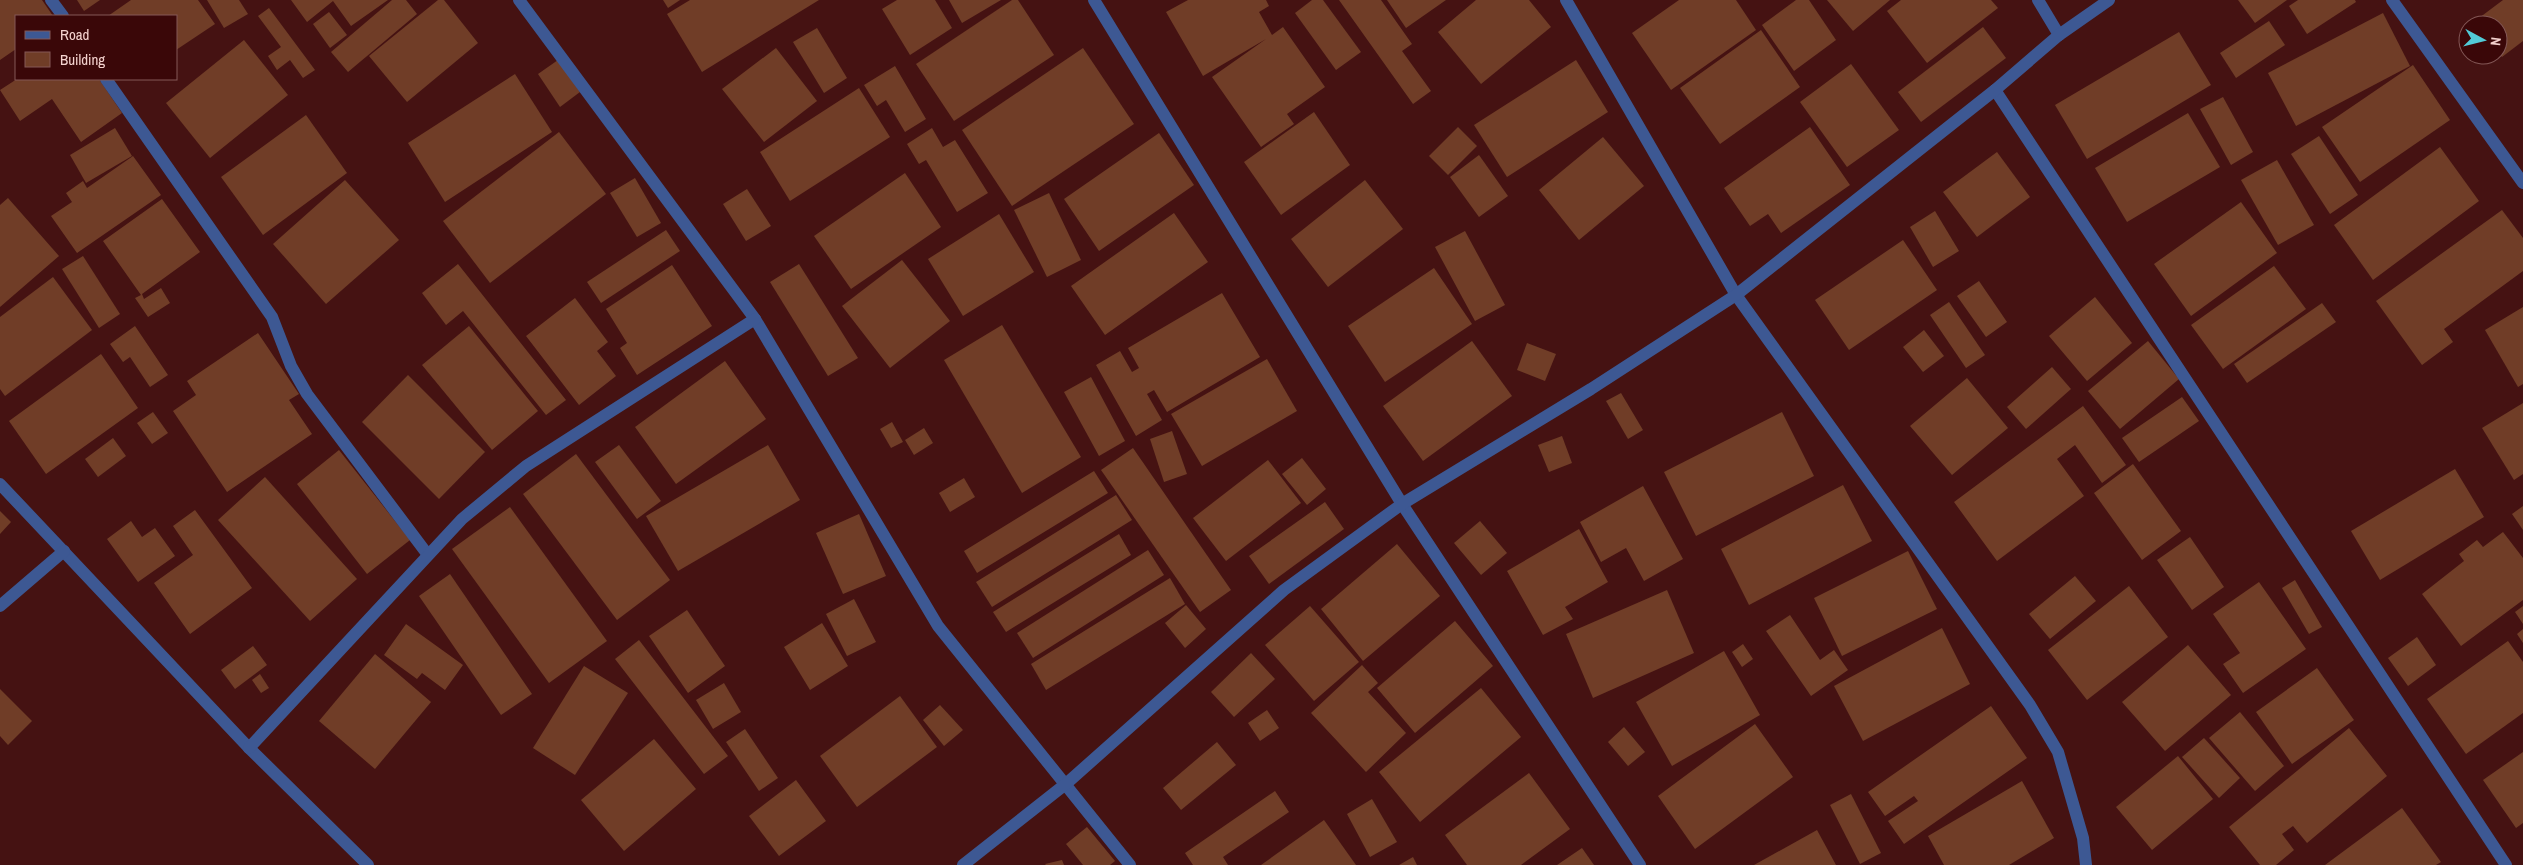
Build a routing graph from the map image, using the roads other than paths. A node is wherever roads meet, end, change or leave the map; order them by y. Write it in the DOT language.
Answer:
graph roads {
  1 [pos="51,0"];
  2 [pos="519,0"];
  3 [pos="1094,0"];
  4 [pos="1566,0"];
  5 [pos="2038,0"];
  6 [pos="2109,0"];
  7 [pos="2392,0"];
  8 [pos="62,15"];
  9 [pos="2060,35"];
  10 [pos="107,80"];
  11 [pos="1995,90"];
  12 [pos="2523,183"];
  13 [pos="1736,295"];
  14 [pos="755,319"];
  15 [pos="0,484"];
  16 [pos="1402,504"];
  17 [pos="64,552"];
  18 [pos="428,555"];
  19 [pos="0,606"];
  20 [pos="249,748"];
  21 [pos="1067,784"];
  22 [pos="368,865"];
  23 [pos="963,865"];
  24 [pos="1130,865"];
  25 [pos="1640,865"];
  26 [pos="2086,865"];
  27 [pos="2506,865"];
  1 -- 8 [label="street"];
  2 -- 14 [label="street"];
  3 -- 16 [label="street"];
  4 -- 13 [label="street"];
  5 -- 9 [label="street"];
  6 -- 9 [label="street"];
  7 -- 12 [label="street"];
  9 -- 11 [label="street"];
  10 -- 18 [label="street"];
  11 -- 13 [label="street"];
  11 -- 27 [label="street"];
  13 -- 16 [label="street"];
  13 -- 26 [label="street"];
  14 -- 18 [label="street"];
  14 -- 21 [label="street"];
  15 -- 17 [label="street"];
  16 -- 21 [label="street"];
  16 -- 25 [label="street"];
  17 -- 19 [label="street"];
  17 -- 20 [label="street"];
  18 -- 20 [label="street"];
  20 -- 22 [label="street"];
  21 -- 23 [label="street"];
  21 -- 24 [label="street"];
}
